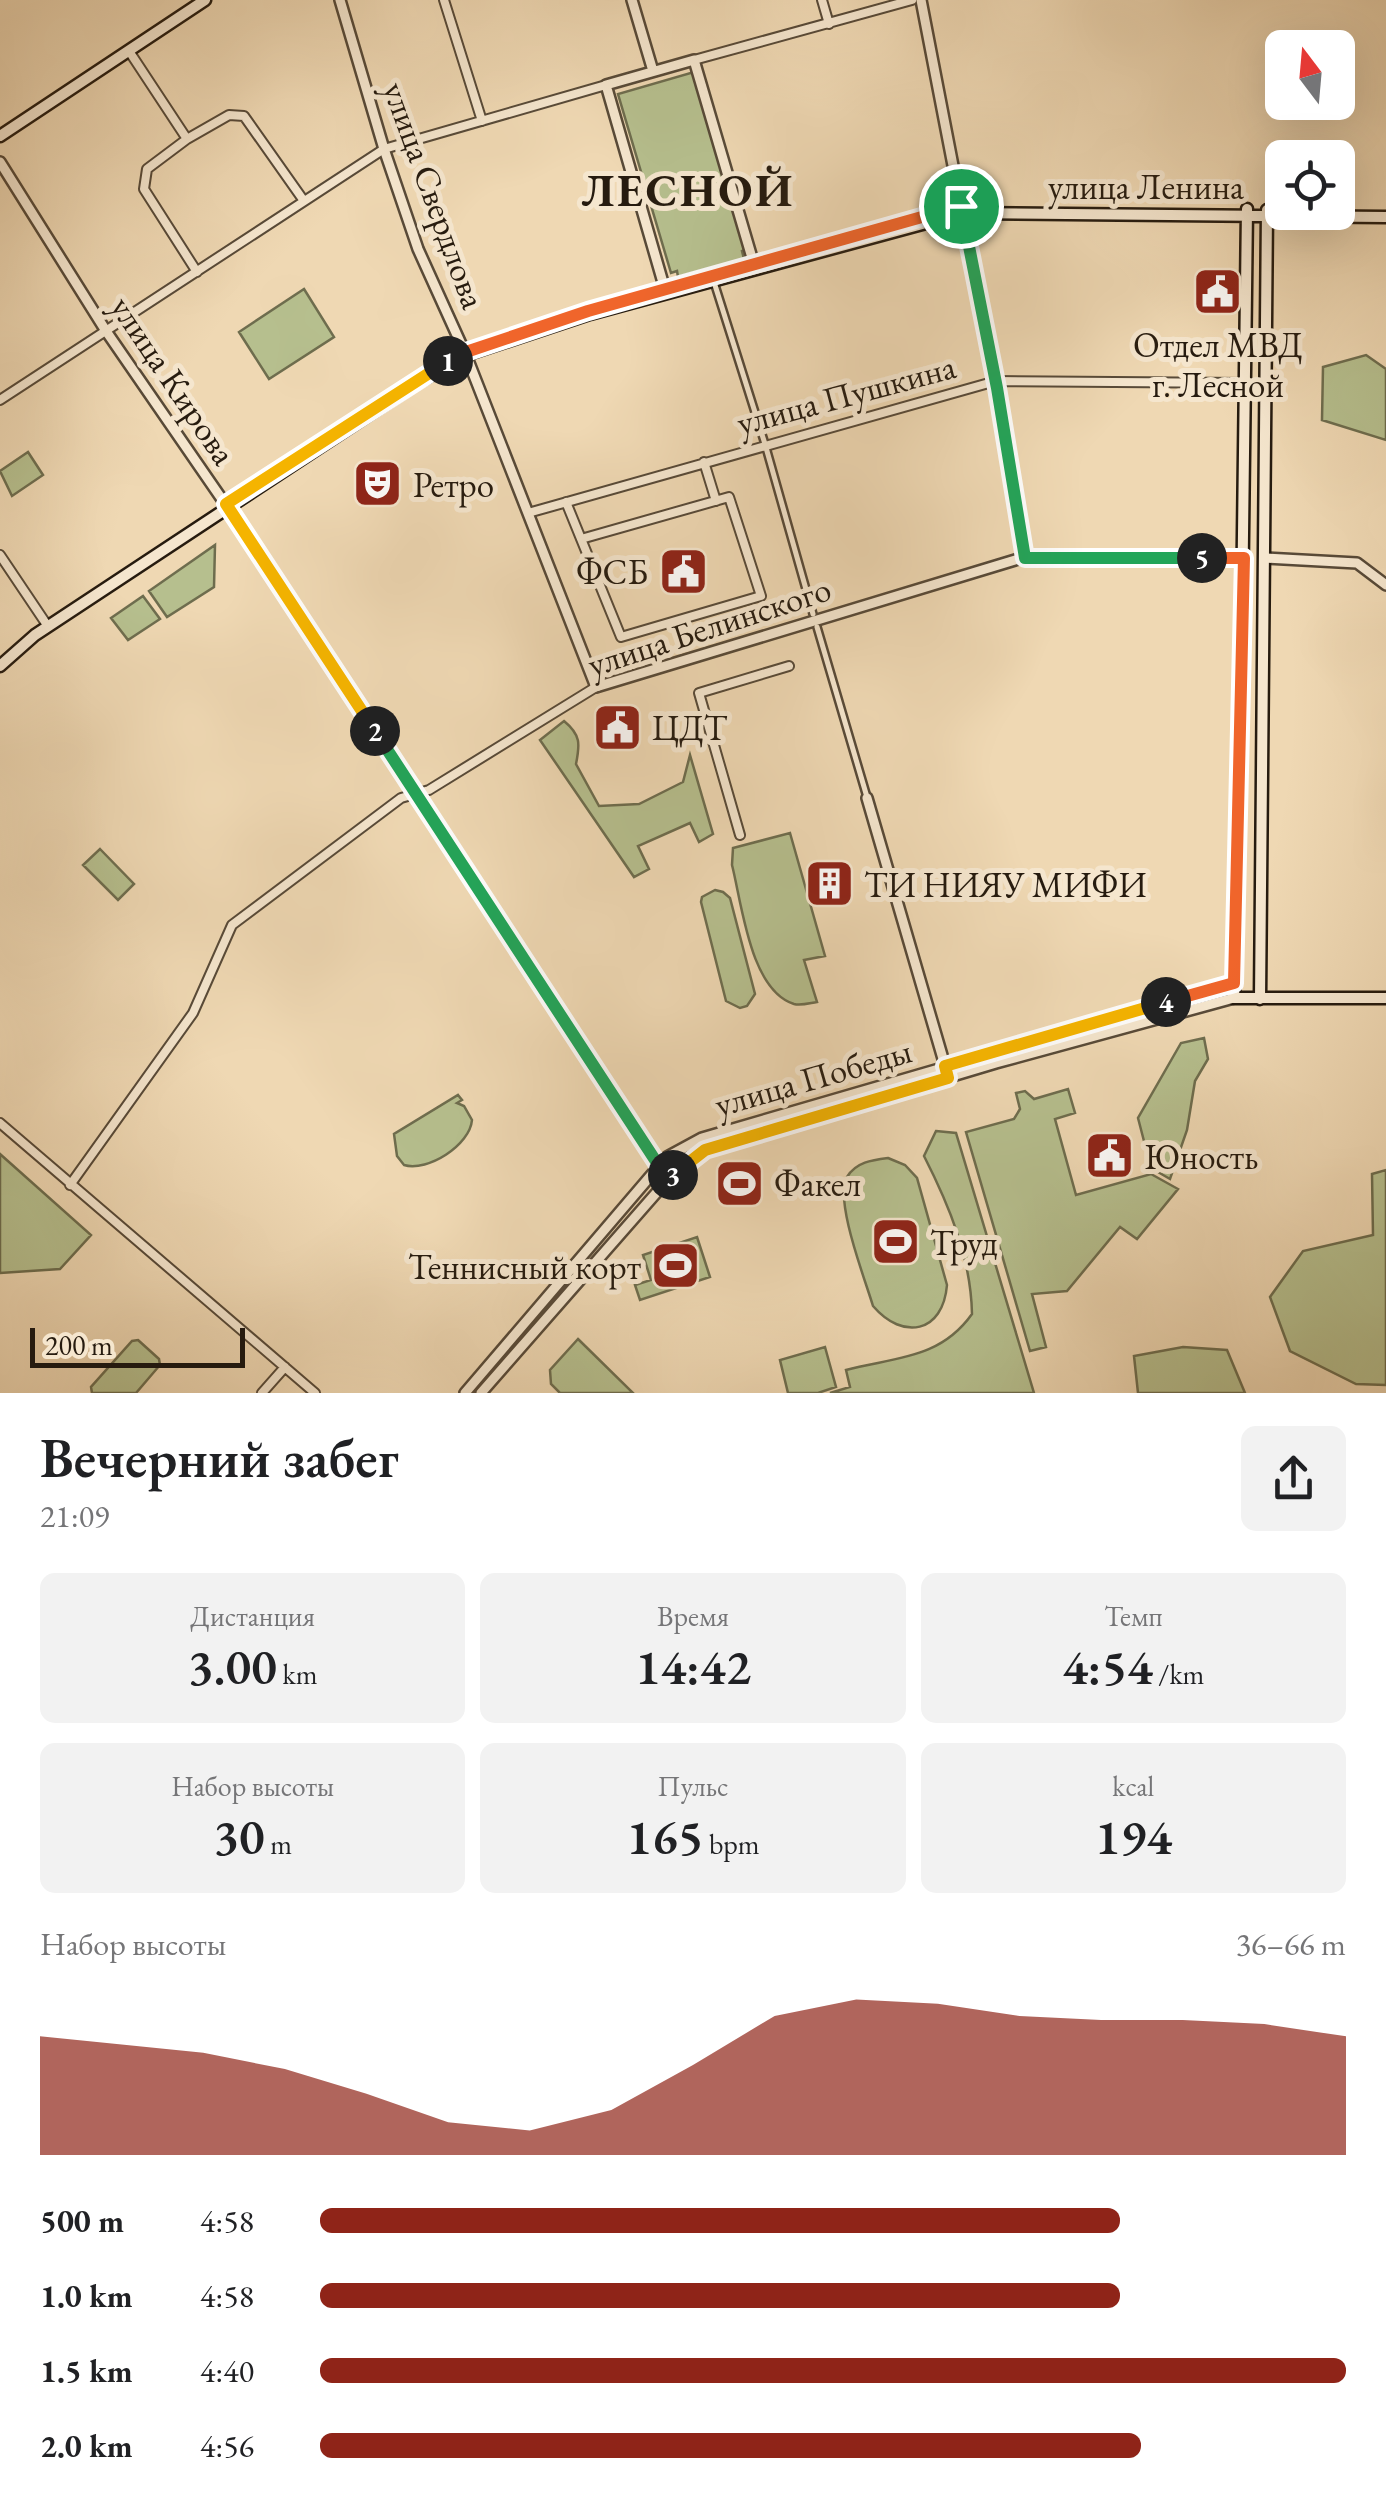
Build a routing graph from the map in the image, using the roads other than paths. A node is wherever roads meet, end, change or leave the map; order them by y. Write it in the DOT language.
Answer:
graph roads {
  1 [pos="205,0"];
  2 [pos="340,0"];
  3 [pos="444,0"];
  4 [pos="632,0"];
  5 [pos="822,0"];
  6 [pos="912,0"];
  7 [pos="921,0"];
  8 [pos="829,24"];
  9 [pos="129,51"];
  10 [pos="694,60"];
  11 [pos="653,71"];
  12 [pos="606,85"];
  13 [pos="482,121"];
  14 [pos="0,136"];
  15 [pos="188,138"];
  16 [pos="384,149"];
  17 [pos="0,162"];
  18 [pos="304,201"];
  19 [pos="962,210"];
  20 [pos="1246,211"];
  21 [pos="1265,211"];
  22 [pos="1355,211"];
  23 [pos="1355,213"];
  24 [pos="1386,214"];
  25 [pos="1267,230"];
  26 [pos="754,266"];
  27 [pos="196,272"];
  28 [pos="714,280"];
  29 [pos="666,291"];
  30 [pos="106,331"];
  31 [pos="466,353"];
  32 [pos="996,381"];
  33 [pos="1246,382"];
  34 [pos="0,400"];
  35 [pos="766,444"];
  36 [pos="704,462"];
  37 [pos="716,500"];
  38 [pos="566,502"];
  39 [pos="227,506"];
  40 [pos="528,512"];
  41 [pos="581,538"];
  42 [pos="0,555"];
  43 [pos="1025,558"];
  44 [pos="1244,558"];
  45 [pos="1265,558"];
  46 [pos="1386,585"];
  47 [pos="813,614"];
  48 [pos="46,624"];
  49 [pos="817,627"];
  50 [pos="0,662"];
  51 [pos="789,666"];
  52 [pos="596,686"];
  53 [pos="1240,777"];
  54 [pos="1262,777"];
  55 [pos="416,793"];
  56 [pos="867,798"];
  57 [pos="740,836"];
  58 [pos="1260,981"];
  59 [pos="1234,983"];
  60 [pos="1234,998"];
  61 [pos="1386,998"];
  62 [pos="1260,999"];
  63 [pos="947,1072"];
  64 [pos="0,1123"];
  65 [pos="659,1166"];
  66 [pos="672,1175"];
  67 [pos="70,1185"];
  68 [pos="285,1367"];
  69 [pos="262,1393"];
  70 [pos="315,1393"];
  71 [pos="465,1393"];
  72 [pos="481,1393"];
  1 -- 9 [label="main road"];
  2 -- 16 [label="street, улица Свердлова"];
  3 -- 13 [label="street"];
  4 -- 11 [label="street"];
  5 -- 8 [label="street"];
  6 -- 8 [label="street"];
  7 -- 19 [label="street"];
  8 -- 10 [label="street"];
  9 -- 14 [label="main road"];
  9 -- 15 [label="street"];
  10 -- 11 [label="street"];
  10 -- 26 [label="street"];
  11 -- 12 [label="street"];
  12 -- 13 [label="street"];
  12 -- 29 [label="street"];
  13 -- 16 [label="street"];
  15 -- 18 [label="street"];
  15 -- 27 [label="street"];
  16 -- 18 [label="street"];
  16 -- 31 [label="street, улица Свердлова"];
  17 -- 30 [label="street, улица Кирова"];
  18 -- 27 [label="street"];
  19 -- 20 [label="main road, улица Ленина"];
  19 -- 26 [label="main road, улица Ленина"];
  19 -- 32 [label="street"];
  20 -- 21 [label="main road, улица Ленина"];
  20 -- 33 [label="main road"];
  22 -- 24 [label="main road"];
  23 -- 24 [label="main road, улица Ленина"];
  25 -- 45 [label="main road"];
  26 -- 28 [label="main road, улица Ленина"];
  26 -- 29 [label="main road"];
  27 -- 30 [label="street"];
  28 -- 29 [label="main road, улица Ленина"];
  28 -- 35 [label="street"];
  29 -- 31 [label="main road, улица Ленина"];
  30 -- 34 [label="street"];
  30 -- 39 [label="street, улица Кирова"];
  31 -- 39 [label="main road, улица Ленина"];
  31 -- 40 [label="street, улица Свердлова"];
  32 -- 33 [label="street, улица Пушкина"];
  32 -- 35 [label="street, улица Пушкина"];
  32 -- 43 [label="street"];
  33 -- 44 [label="main road"];
  35 -- 36 [label="street, улица Пушкина"];
  35 -- 47 [label="street"];
  36 -- 37 [label="street"];
  36 -- 38 [label="street, улица Пушкина"];
  37 -- 41 [label="street"];
  37 -- 41 [label="street"];
  38 -- 40 [label="street, улица Пушкина"];
  38 -- 41 [label="street"];
  39 -- 48 [label="main road, улица Ленина"];
  39 -- 55 [label="street, улица Кирова"];
  40 -- 52 [label="street, улица Свердлова"];
  42 -- 48 [label="street"];
  43 -- 44 [label="street, улица Белинского"];
  43 -- 52 [label="street, улица Белинского"];
  44 -- 45 [label="main road, улица Белинского"];
  44 -- 53 [label="main road"];
  45 -- 46 [label="street, улица Белинского"];
  45 -- 54 [label="main road"];
  48 -- 50 [label="main road, улица Ленина"];
  49 -- 56 [label="street"];
  51 -- 57 [label="street"];
  52 -- 55 [label="street, улица Белинского"];
  53 -- 54 [label="street"];
  53 -- 59 [label="main road"];
  54 -- 58 [label="main road"];
  55 -- 65 [label="street, улица Кирова"];
  55 -- 67 [label="street, улица Белинского"];
  56 -- 63 [label="street"];
  58 -- 59 [label="main road, улица Победы"];
  58 -- 62 [label="main road"];
  59 -- 60 [label="main road"];
  59 -- 63 [label="street, улица Победы"];
  60 -- 62 [label="main road, улица Победы"];
  60 -- 63 [label="street, улица Победы"];
  61 -- 62 [label="main road, улица Победы"];
  63 -- 65 [label="street, улица Победы"];
  63 -- 66 [label="street, улица Победы"];
  64 -- 67 [label="street"];
  65 -- 66 [label="street, улица Кирова"];
  65 -- 71 [label="street, улица Победы"];
  66 -- 72 [label="street, улица Победы"];
  67 -- 68 [label="street"];
  68 -- 69 [label="street"];
  68 -- 70 [label="street"];
}
